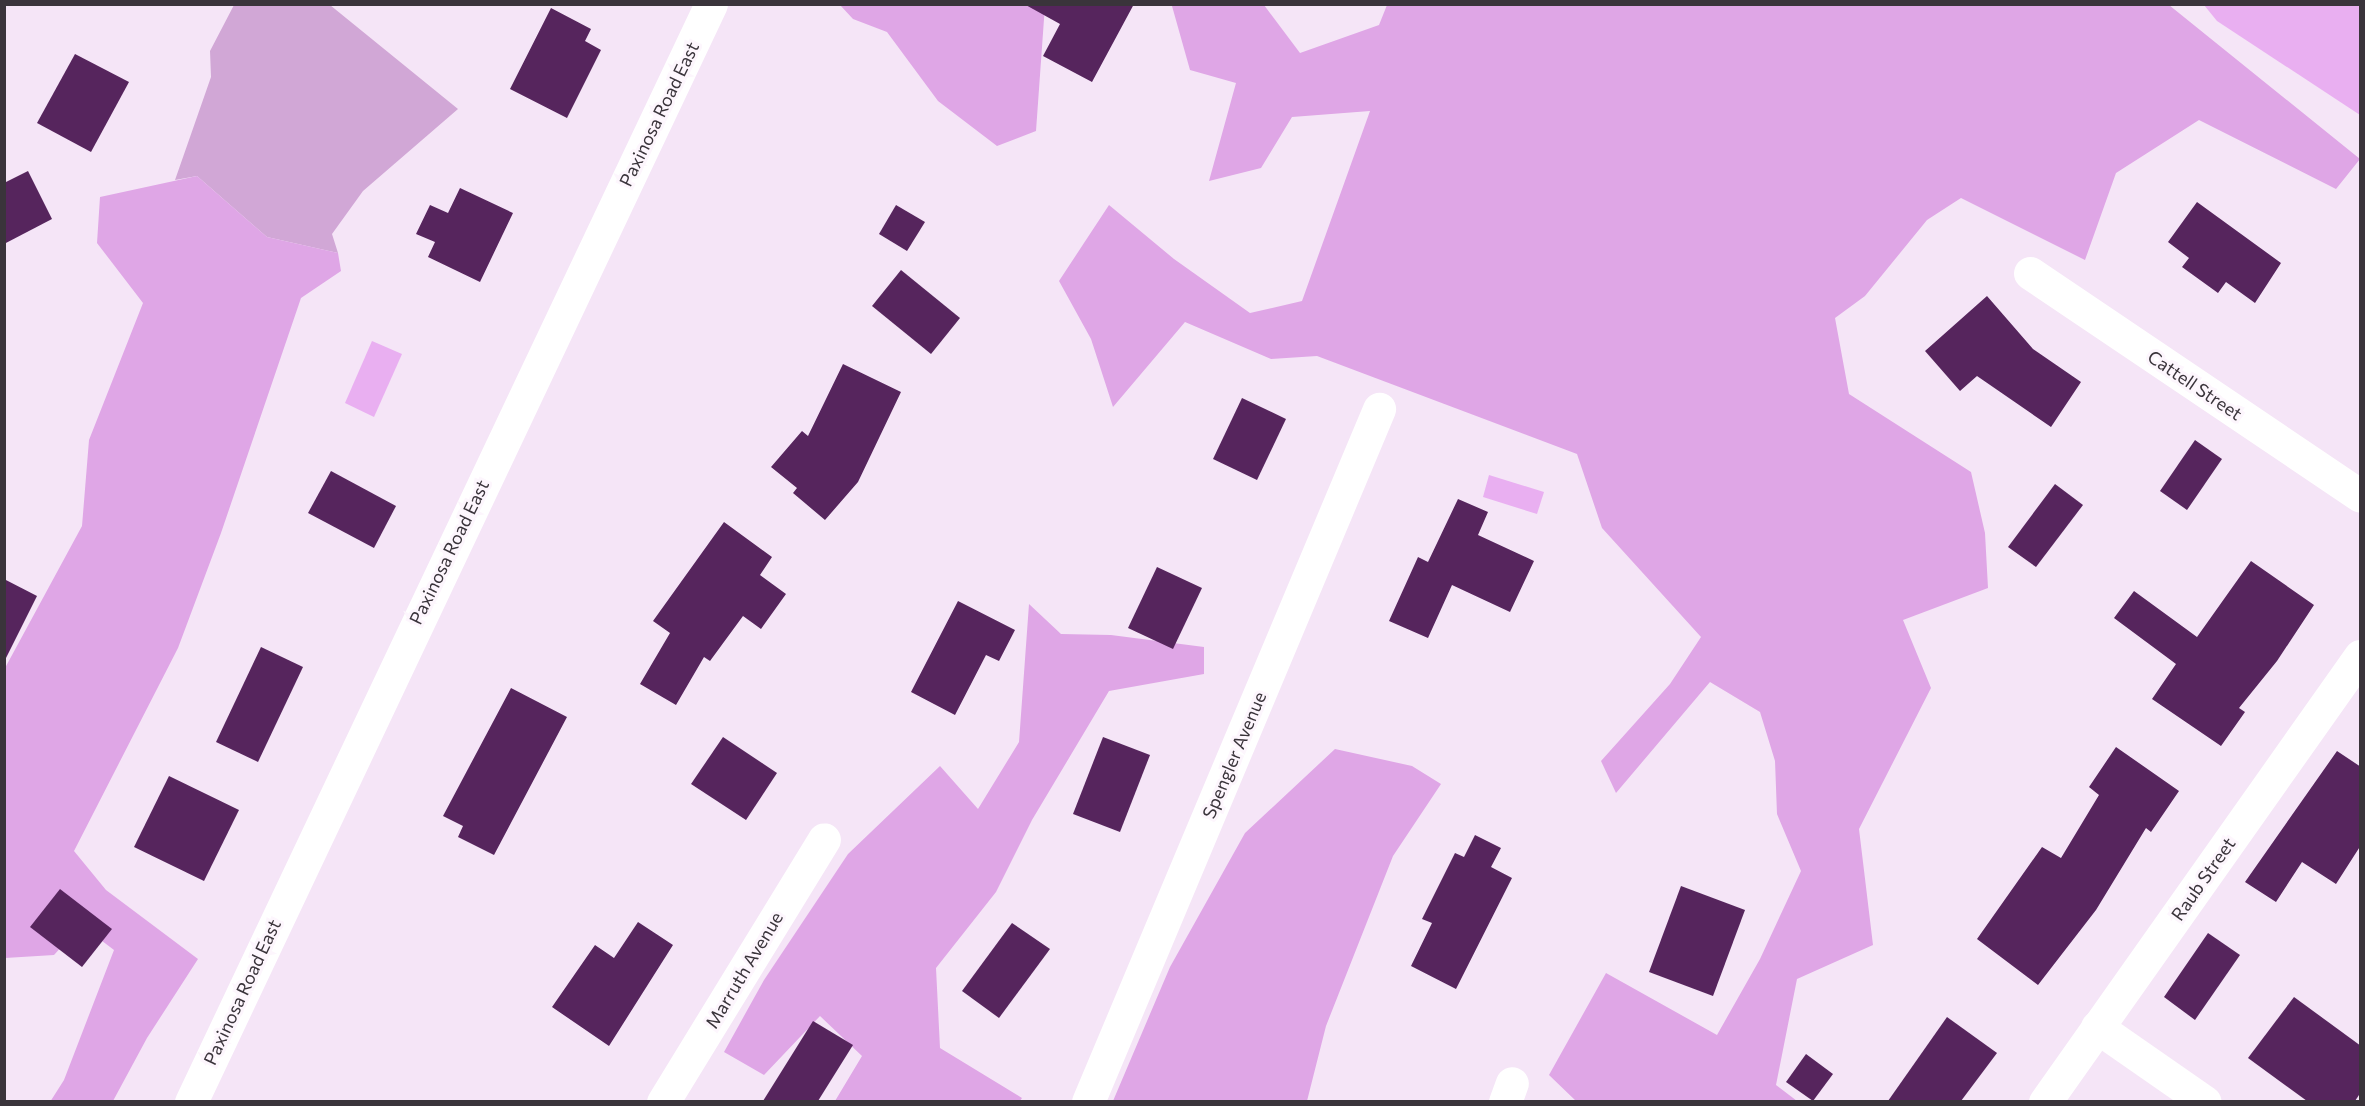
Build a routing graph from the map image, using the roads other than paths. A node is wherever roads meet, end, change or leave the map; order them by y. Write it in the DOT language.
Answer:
graph roads {
  1 [pos="711,4"];
  2 [pos="2030,273"];
  3 [pos="1379,409"];
  4 [pos="2361,496"];
  5 [pos="2361,656"];
  6 [pos="824,839"];
  7 [pos="2097,1027"];
  8 [pos="191,1101"];
  9 [pos="663,1101"];
  10 [pos="1088,1101"];
  11 [pos="2045,1101"];
  12 [pos="2205,1101"];
  1 -- 8 [label="street, Paxinosa Road East"];
  2 -- 4 [label="street, Cattell Street"];
  3 -- 10 [label="street, Spengler Avenue"];
  5 -- 7 [label="street, Raub Street"];
  6 -- 9 [label="street, Marruth Avenue"];
  7 -- 11 [label="street, Raub Street"];
  7 -- 12 [label="street"];
}
